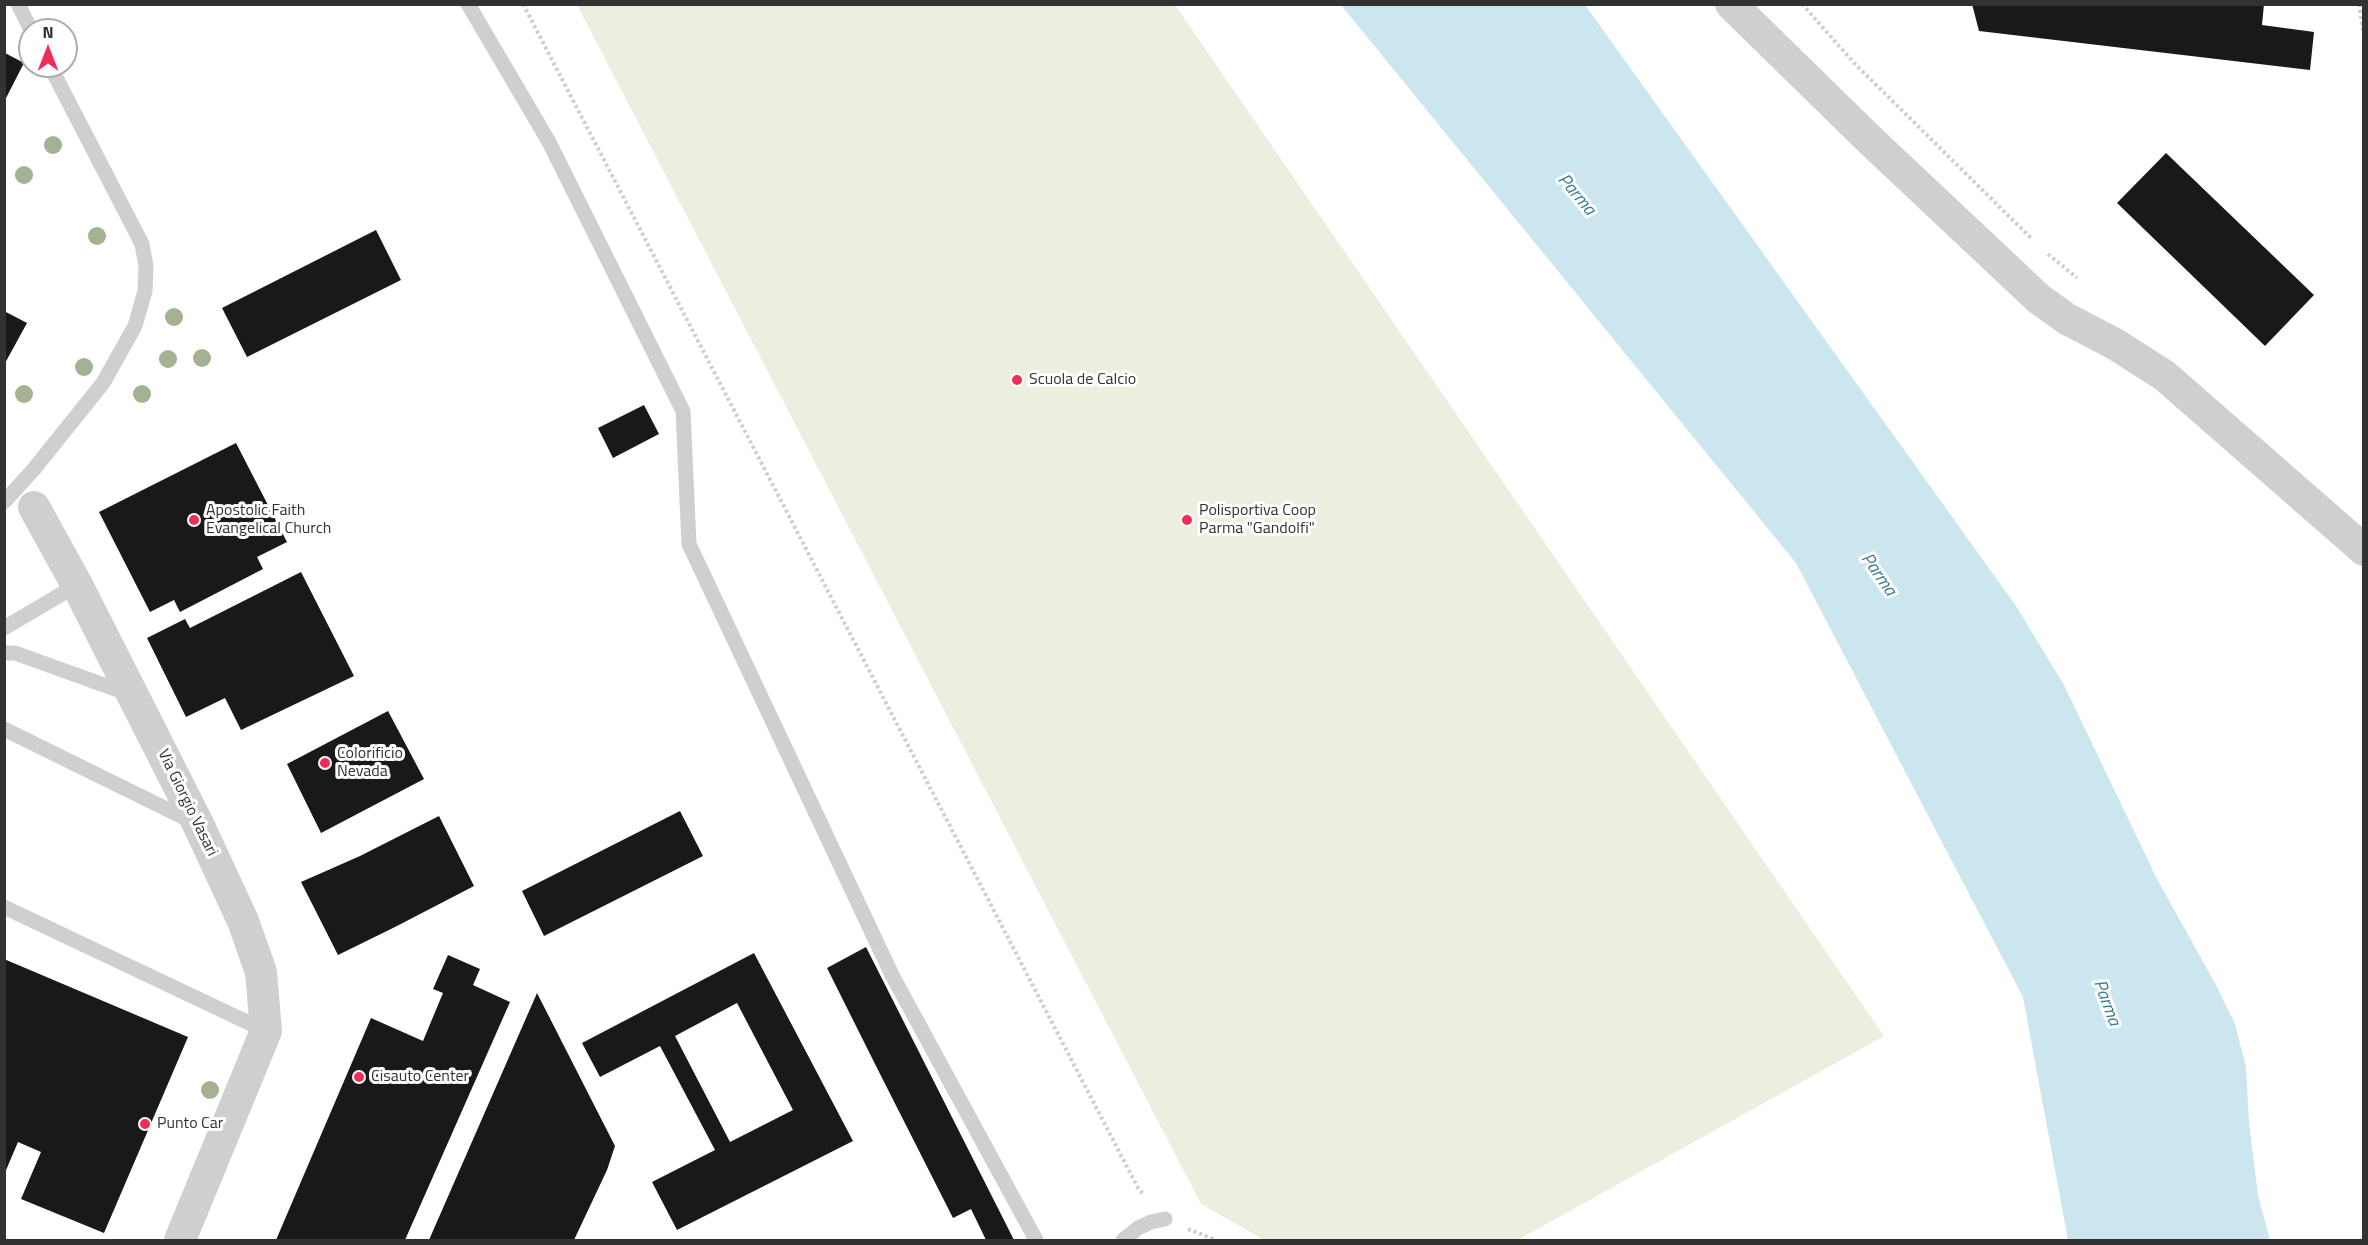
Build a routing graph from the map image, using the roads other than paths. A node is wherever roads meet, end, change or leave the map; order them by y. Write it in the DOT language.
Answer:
graph roads {
  1 [pos="18,4"];
  2 [pos="468,4"];
  3 [pos="1731,4"];
  4 [pos="25,18"];
  5 [pos="56,78"];
  6 [pos="20,498"];
  7 [pos="2364,550"];
  8 [pos="77,585"];
  9 [pos="4,628"];
  10 [pos="4,653"];
  11 [pos="133,696"];
  12 [pos="4,729"];
  13 [pos="199,825"];
  14 [pos="4,907"];
  15 [pos="266,1031"];
  16 [pos="1165,1219"];
  17 [pos="180,1240"];
  18 [pos="1036,1240"];
  19 [pos="1123,1240"];
  1 -- 4 [label="lane"];
  2 -- 18 [label="lane"];
  3 -- 7 [label="street"];
  5 -- 6 [label="lane"];
  6 -- 8 [label="street, Via Giorgio Vasari"];
  8 -- 9 [label="lane"];
  8 -- 11 [label="street, Via Giorgio Vasari"];
  10 -- 11 [label="lane"];
  11 -- 13 [label="street, Via Giorgio Vasari"];
  12 -- 13 [label="lane"];
  13 -- 15 [label="street, Via Giorgio Vasari"];
  14 -- 15 [label="lane"];
  15 -- 17 [label="street, Via Giorgio Vasari"];
  16 -- 19 [label="lane"];
}
